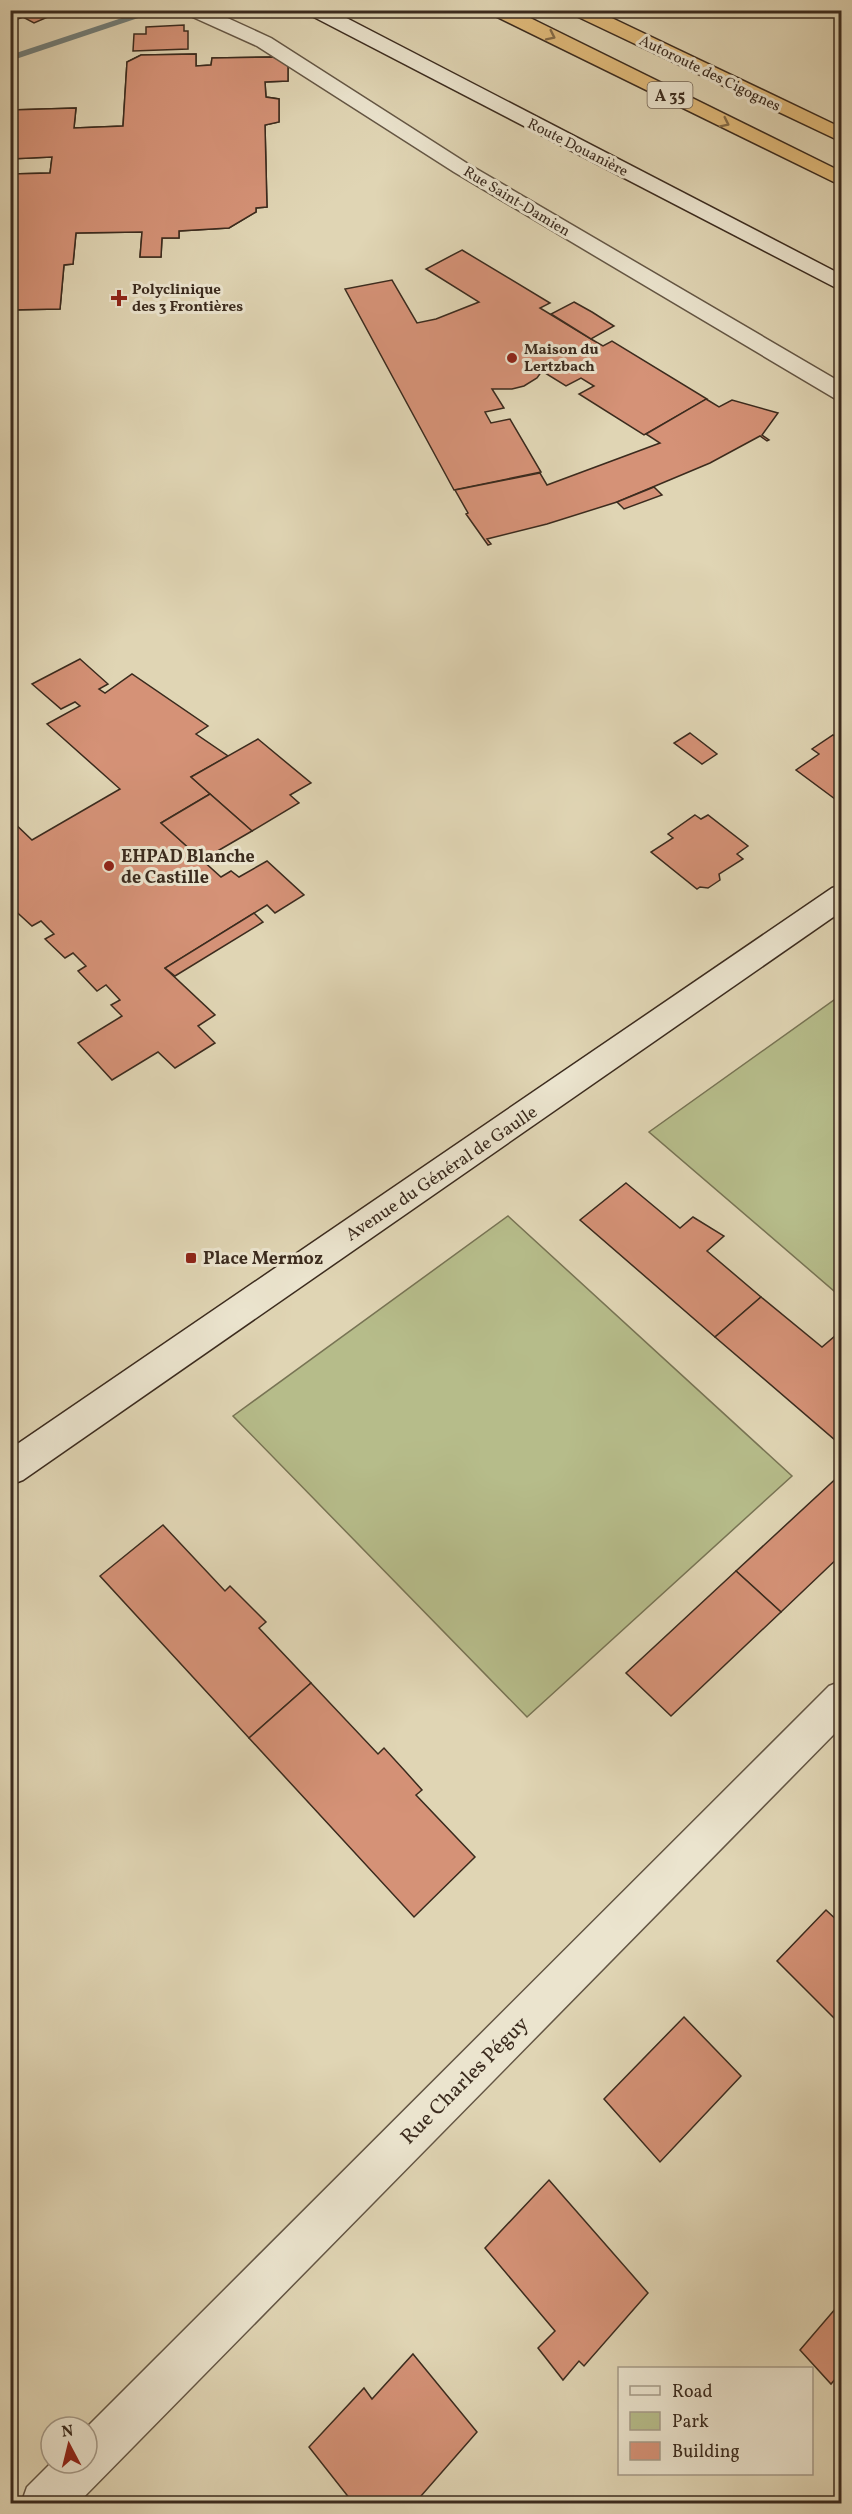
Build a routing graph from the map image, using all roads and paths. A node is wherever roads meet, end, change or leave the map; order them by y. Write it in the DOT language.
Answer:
graph roads {
  1 [pos="193,10"];
  2 [pos="315,10"];
  3 [pos="498,10"];
  4 [pos="579,10"];
  5 [pos="842,136"];
  6 [pos="842,180"];
  7 [pos="842,284"];
  8 [pos="842,393"];
  9 [pos="842,896"];
  10 [pos="10,1469"];
  11 [pos="840,1704"];
  12 [pos="99,2449"];
  13 [pos="73,2475"];
  14 [pos="44,2504"];
  1 -- 8 [label="street, Rue Saint-Damien"];
  2 -- 7 [label="street, Route Douanière"];
  3 -- 6 [label="highway, A 35, one-way"];
  4 -- 5 [label="highway, Autoroute des Cigognes / A 35"];
  9 -- 10 [label="street, Avenue du Général de Gaulle"];
  11 -- 12 [label="street, Rue Charles Péguy"];
  13 -- 14 [label="street, Rue Charles Péguy"];
}
